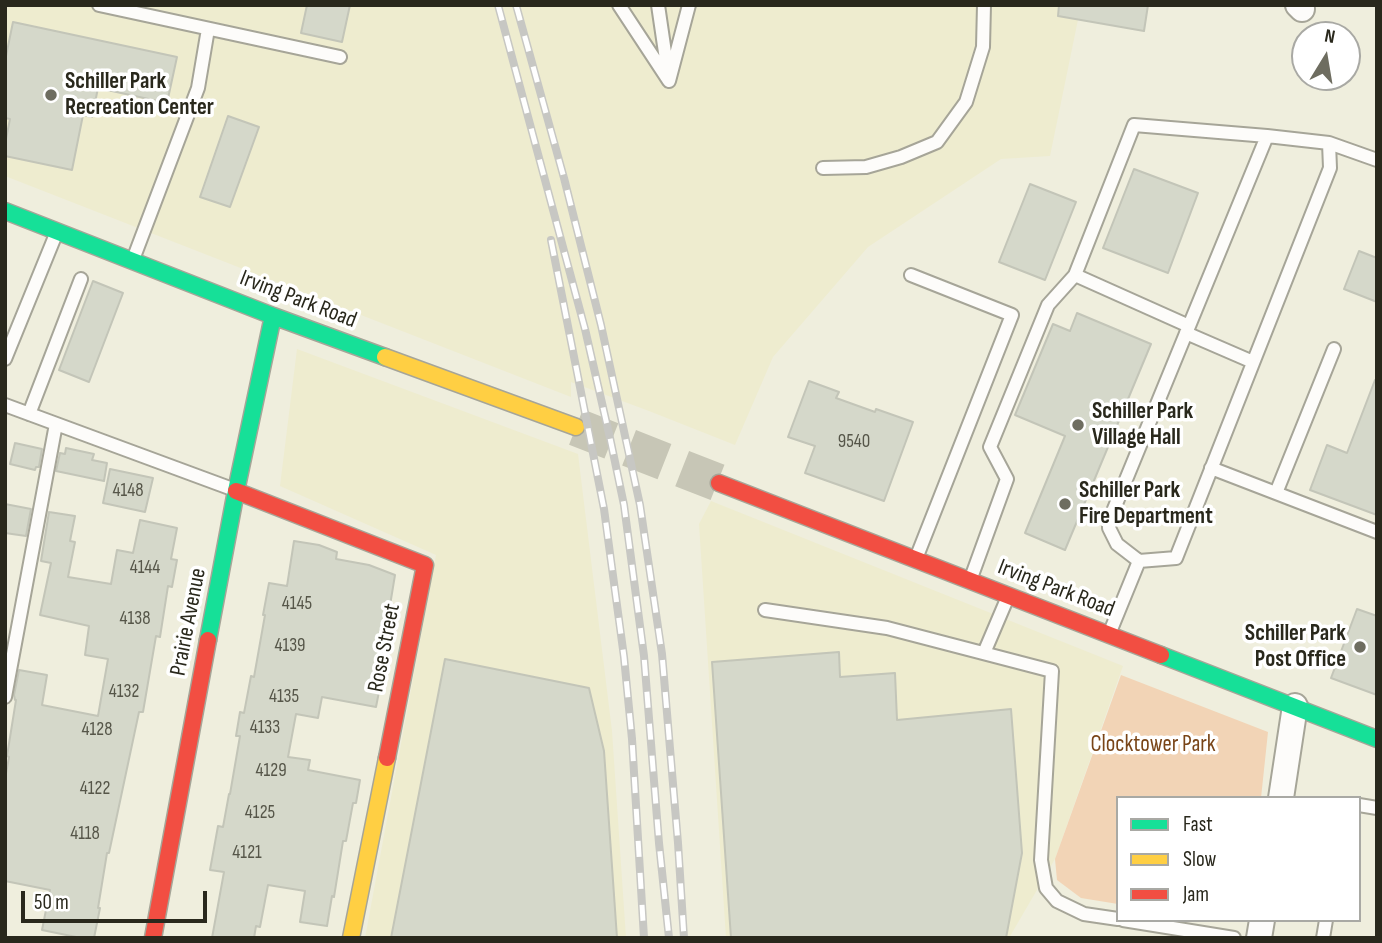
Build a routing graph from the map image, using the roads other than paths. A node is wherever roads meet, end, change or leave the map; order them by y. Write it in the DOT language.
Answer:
graph roads {
  1 [pos="99,5"];
  2 [pos="619,5"];
  3 [pos="658,5"];
  4 [pos="689,5"];
  5 [pos="984,5"];
  6 [pos="161,12"];
  7 [pos="208,29"];
  8 [pos="340,57"];
  9 [pos="669,81"];
  10 [pos="1267,136"];
  11 [pos="1329,143"];
  12 [pos="1377,160"];
  13 [pos="824,168"];
  14 [pos="5,211"];
  15 [pos="57,231"];
  16 [pos="133,261"];
  17 [pos="911,275"];
  18 [pos="1075,275"];
  19 [pos="81,279"];
  20 [pos="273,316"];
  21 [pos="1188,330"];
  22 [pos="1334,349"];
  23 [pos="5,359"];
  24 [pos="1253,362"];
  25 [pos="5,405"];
  26 [pos="29,414"];
  27 [pos="56,424"];
  28 [pos="576,427"];
  29 [pos="1211,468"];
  30 [pos="719,483"];
  31 [pos="236,491"];
  32 [pos="1276,493"];
  33 [pos="1377,532"];
  34 [pos="916,559"];
  35 [pos="1139,561"];
  36 [pos="970,580"];
  37 [pos="1009,595"];
  38 [pos="765,610"];
  39 [pos="1109,634"];
  40 [pos="984,653"];
  41 [pos="5,697"];
  42 [pos="1295,706"];
  43 [pos="1377,739"];
  44 [pos="1281,796"];
  45 [pos="1116,919"];
  46 [pos="1135,922"];
  47 [pos="153,938"];
  48 [pos="351,938"];
  49 [pos="1234,938"];
  1 -- 6 [label="lane"];
  2 -- 9 [label="lane"];
  3 -- 9 [label="lane"];
  4 -- 9 [label="lane"];
  5 -- 13 [label="lane"];
  6 -- 7 [label="lane"];
  7 -- 8 [label="lane"];
  7 -- 16 [label="lane"];
  10 -- 11 [label="lane"];
  10 -- 18 [label="lane"];
  10 -- 21 [label="lane"];
  11 -- 12 [label="lane"];
  11 -- 24 [label="lane"];
  14 -- 15 [label="main road, Irving Park Road"];
  15 -- 16 [label="main road, Irving Park Road"];
  15 -- 23 [label="lane"];
  16 -- 20 [label="main road, Irving Park Road"];
  17 -- 34 [label="lane"];
  18 -- 21 [label="lane"];
  18 -- 36 [label="lane"];
  19 -- 26 [label="lane"];
  20 -- 28 [label="main road, Irving Park Road"];
  20 -- 31 [label="main road, Prairie Avenue"];
  21 -- 24 [label="lane"];
  21 -- 35 [label="lane"];
  22 -- 32 [label="lane"];
  24 -- 29 [label="lane"];
  25 -- 26 [label="lane"];
  26 -- 27 [label="lane"];
  27 -- 31 [label="lane"];
  27 -- 41 [label="lane"];
  29 -- 32 [label="lane"];
  29 -- 35 [label="lane"];
  30 -- 34 [label="main road, Irving Park Road"];
  31 -- 47 [label="main road, Prairie Avenue"];
  31 -- 48 [label="main road, Rose Street"];
  32 -- 33 [label="lane"];
  34 -- 36 [label="main road, Irving Park Road"];
  35 -- 39 [label="lane"];
  36 -- 37 [label="main road, Irving Park Road"];
  37 -- 39 [label="main road, Irving Park Road"];
  37 -- 40 [label="lane"];
  38 -- 40 [label="lane"];
  39 -- 42 [label="main road, Irving Park Road"];
  40 -- 45 [label="lane"];
  42 -- 43 [label="main road, Irving Park Road"];
  42 -- 44 [label="street"];
  46 -- 49 [label="lane"];
}
